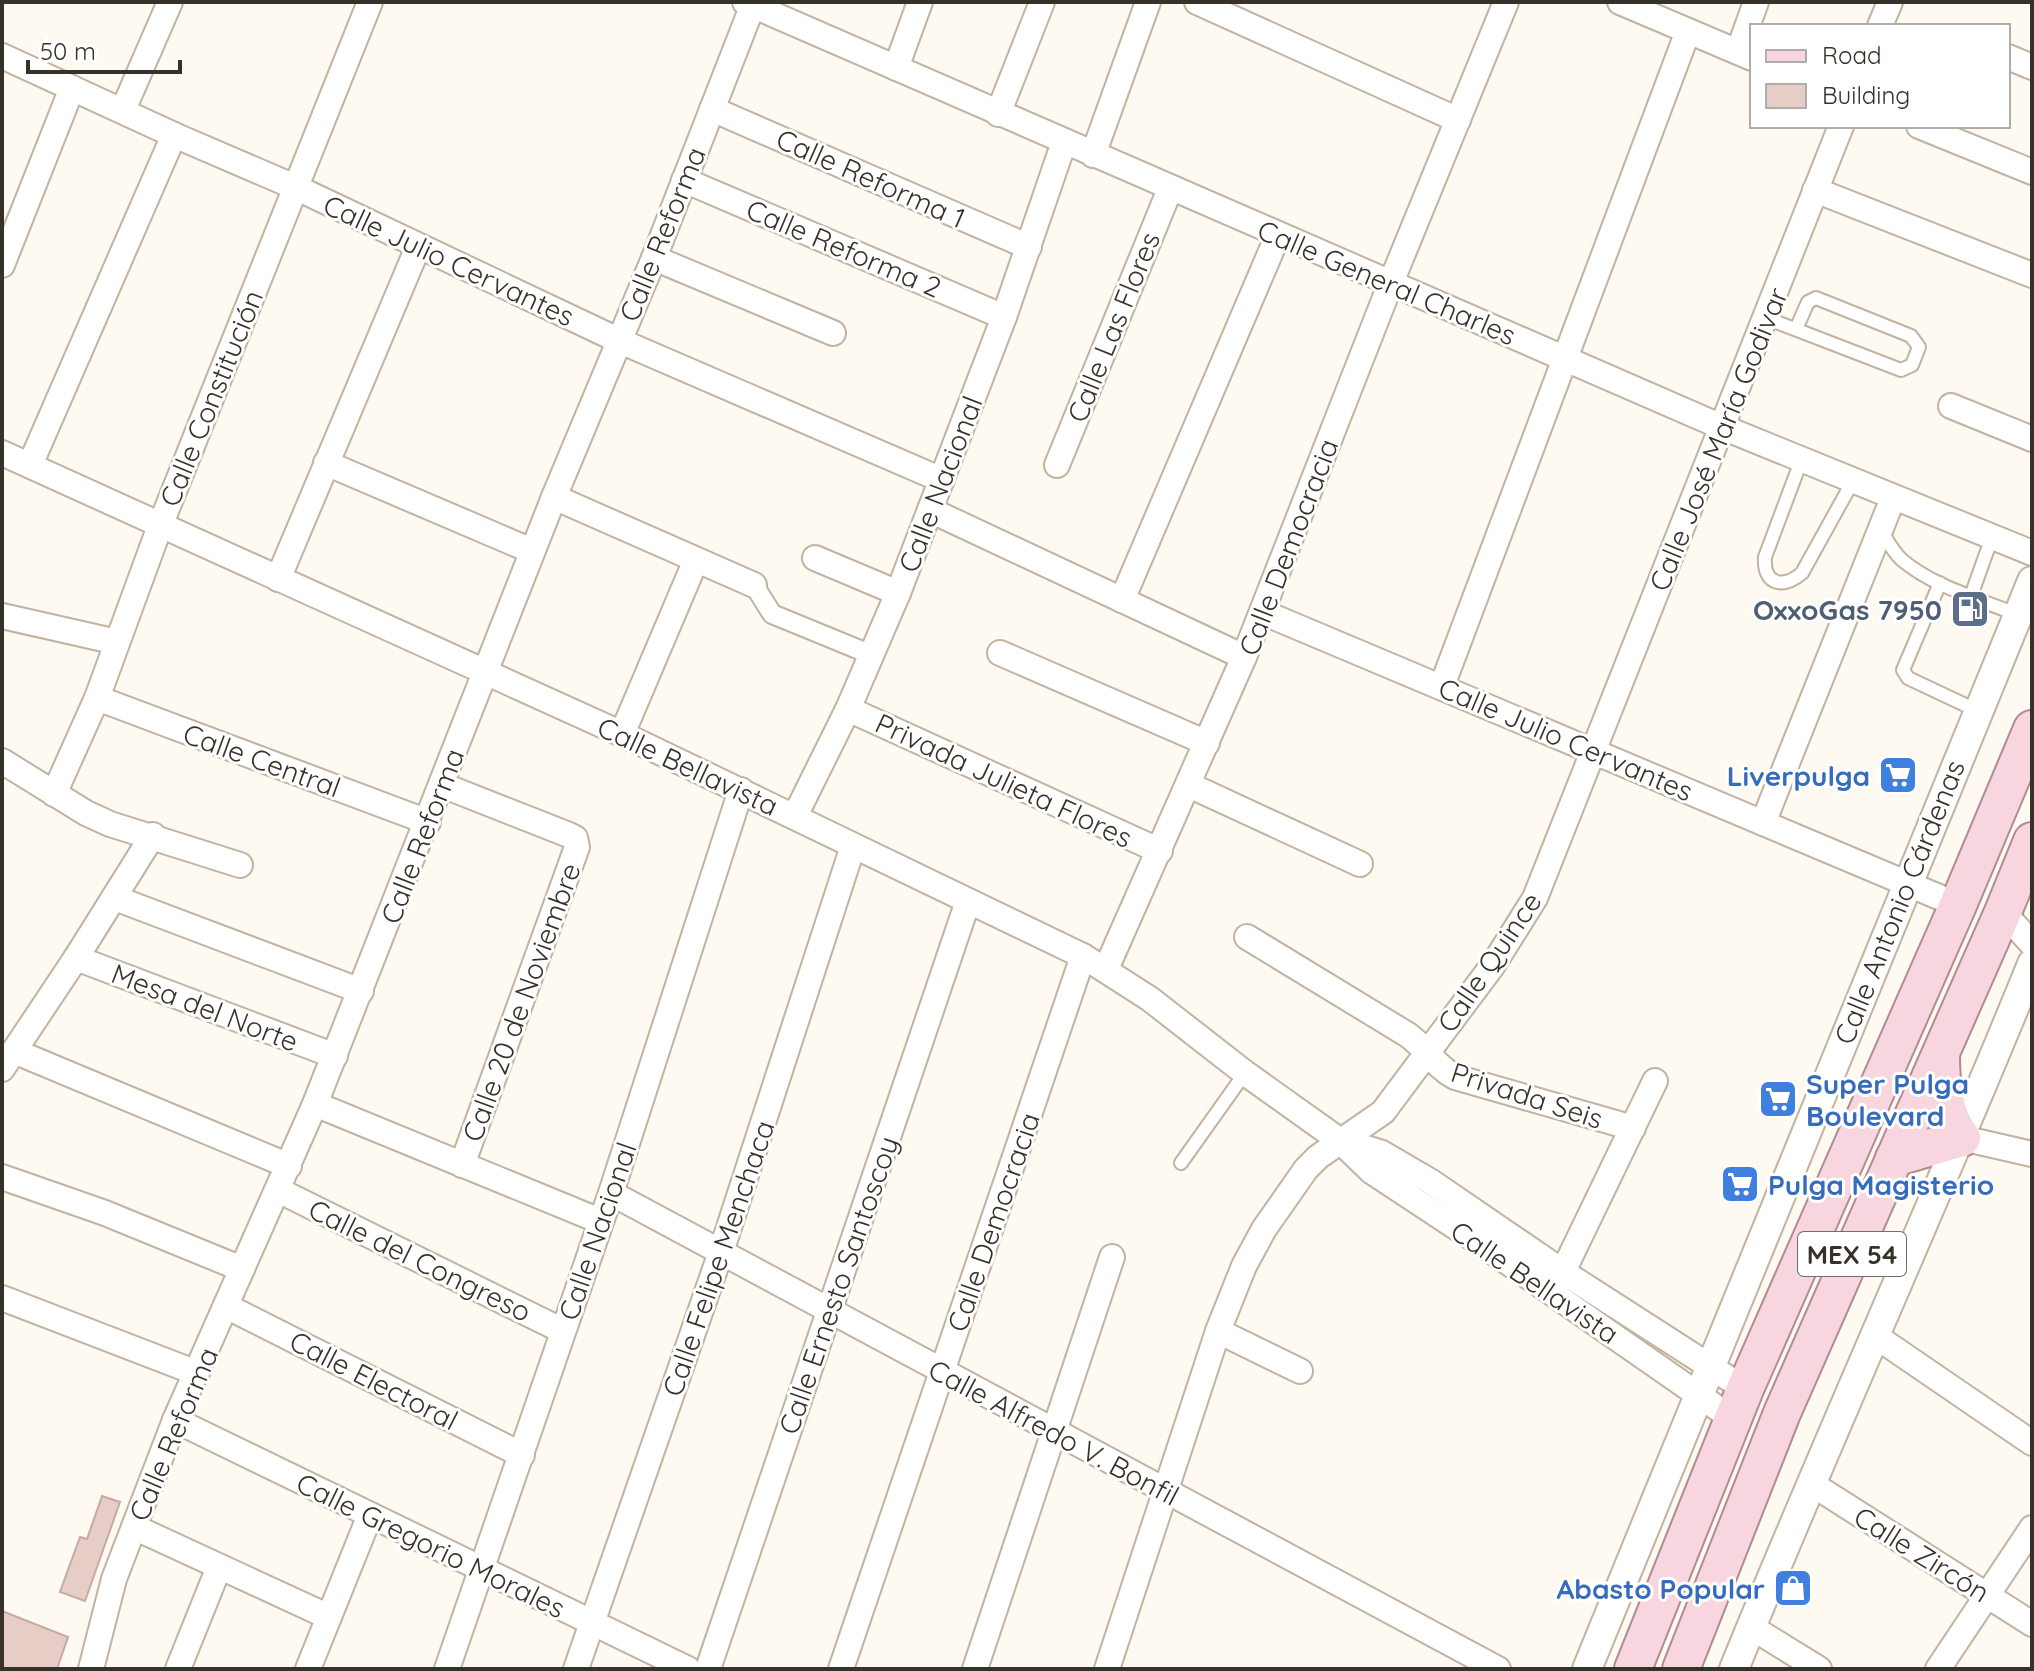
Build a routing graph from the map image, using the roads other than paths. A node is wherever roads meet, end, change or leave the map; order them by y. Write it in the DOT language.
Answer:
graph roads {
  1 [pos="170,2"];
  2 [pos="370,2"];
  3 [pos="920,2"];
  4 [pos="1042,2"];
  5 [pos="1148,2"];
  6 [pos="1197,2"];
  7 [pos="1506,2"];
  8 [pos="1756,2"];
  9 [pos="1890,2"];
  10 [pos="750,3"];
  11 [pos="1627,3"];
  12 [pos="1751,24"];
  13 [pos="1881,24"];
  14 [pos="1688,31"];
  15 [pos="1750,31"];
  16 [pos="1745,55"];
  17 [pos="2,56"];
  18 [pos="2010,58"];
  19 [pos="2032,67"];
  20 [pos="896,68"];
  21 [pos="72,88"];
  22 [pos="712,109"];
  23 [pos="123,110"];
  24 [pos="998,114"];
  25 [pos="1458,120"];
  26 [pos="1840,128"];
  27 [pos="1924,128"];
  28 [pos="174,135"];
  29 [pos="1064,142"];
  30 [pos="1093,155"];
  31 [pos="2032,172"];
  32 [pos="684,180"];
  33 [pos="295,187"];
  34 [pos="1170,189"];
  35 [pos="1815,190"];
  36 [pos="1278,235"];
  37 [pos="418,247"];
  38 [pos="1029,247"];
  39 [pos="654,258"];
  40 [pos="2,265"];
  41 [pos="2032,275"];
  42 [pos="1390,285"];
  43 [pos="1004,317"];
  44 [pos="1766,318"];
  45 [pos="1796,329"];
  46 [pos="833,333"];
  47 [pos="620,341"];
  48 [pos="1565,360"];
  49 [pos="1951,406"];
  50 [pos="1722,427"];
  51 [pos="2032,439"];
  52 [pos="2,453"];
  53 [pos="1801,461"];
  54 [pos="326,463"];
  55 [pos="30,465"];
  56 [pos="1057,465"];
  57 [pos="942,480"];
  58 [pos="1853,481"];
  59 [pos="554,497"];
  60 [pos="1893,498"];
  61 [pos="930,510"];
  62 [pos="160,526"];
  63 [pos="1880,529"];
  64 [pos="1992,537"];
  65 [pos="532,551"];
  66 [pos="2032,553"];
  67 [pos="815,558"];
  68 [pos="696,560"];
  69 [pos="278,579"];
  70 [pos="2032,581"];
  71 [pos="1940,583"];
  72 [pos="754,585"];
  73 [pos="898,593"];
  74 [pos="1971,596"];
  75 [pos="1122,600"];
  76 [pos="1262,612"];
  77 [pos="2018,615"];
  78 [pos="2,616"];
  79 [pos="117,642"];
  80 [pos="1000,653"];
  81 [pos="872,655"];
  82 [pos="1244,657"];
  83 [pos="486,673"];
  84 [pos="1442,686"];
  85 [pos="97,698"];
  86 [pos="848,709"];
  87 [pos="1978,711"];
  88 [pos="2032,729"];
  89 [pos="622,734"];
  90 [pos="1207,743"];
  91 [pos="1593,751"];
  92 [pos="3,763"];
  93 [pos="442,785"];
  94 [pos="1189,785"];
  95 [pos="741,790"];
  96 [pos="54,794"];
  97 [pos="795,816"];
  98 [pos="428,822"];
  99 [pos="1763,823"];
  100 [pos="153,835"];
  101 [pos="2032,841"];
  102 [pos="853,846"];
  103 [pos="1160,851"];
  104 [pos="1360,864"];
  105 [pos="240,865"];
  106 [pos="1907,883"];
  107 [pos="115,898"];
  108 [pos="968,901"];
  109 [pos="1958,905"];
  110 [pos="2003,912"];
  111 [pos="1247,937"];
  112 [pos="2032,944"];
  113 [pos="1083,956"];
  114 [pos="76,958"];
  115 [pos="2032,964"];
  116 [pos="1106,969"];
  117 [pos="361,991"];
  118 [pos="1427,1053"];
  119 [pos="1941,1053"];
  120 [pos="335,1056"];
  121 [pos="8,1060"];
  122 [pos="1245,1073"];
  123 [pos="1655,1081"];
  124 [pos="315,1104"];
  125 [pos="1633,1128"];
  126 [pos="1962,1138"];
  127 [pos="1339,1140"];
  128 [pos="2032,1154"];
  129 [pos="1894,1158"];
  130 [pos="1181,1163"];
  131 [pos="462,1165"];
  132 [pos="289,1166"];
  133 [pos="2,1177"];
  134 [pos="278,1190"];
  135 [pos="611,1193"];
  136 [pos="600,1221"];
  137 [pos="721,1252"];
  138 [pos="1112,1257"];
  139 [pos="242,1269"];
  140 [pos="1558,1283"];
  141 [pos="2,1298"];
  142 [pos="226,1306"];
  143 [pos="829,1312"];
  144 [pos="563,1331"];
  145 [pos="1218,1331"];
  146 [pos="1874,1335"];
  147 [pos="1709,1366"];
  148 [pos="1300,1371"];
  149 [pos="943,1372"];
  150 [pos="197,1373"];
  151 [pos="1698,1394"];
  152 [pos="1739,1404"];
  153 [pos="175,1420"];
  154 [pos="1053,1430"];
  155 [pos="2032,1443"];
  156 [pos="522,1455"];
  157 [pos="1812,1484"];
  158 [pos="1164,1490"];
  159 [pos="370,1515"];
  160 [pos="134,1527"];
  161 [pos="2032,1528"];
  162 [pos="219,1567"];
  163 [pos="481,1570"];
  164 [pos="1987,1595"];
  165 [pos="329,1617"];
  166 [pos="593,1624"];
  167 [pos="2032,1624"];
  168 [pos="1751,1627"];
  169 [pos="1473,1663"];
  170 [pos="91,1669"];
  171 [pos="178,1669"];
  172 [pos="308,1669"];
  173 [pos="447,1669"];
  174 [pos="576,1669"];
  175 [pos="688,1669"];
  176 [pos="708,1669"];
  177 [pos="841,1669"];
  178 [pos="975,1669"];
  179 [pos="1107,1669"];
  180 [pos="1498,1669"];
  181 [pos="1587,1669"];
  182 [pos="1633,1669"];
  183 [pos="1681,1669"];
  184 [pos="1734,1669"];
  185 [pos="1819,1669"];
  186 [pos="1938,1669"];
  1 -- 23 [label="street"];
  2 -- 33 [label="street, Calle Constitución"];
  3 -- 20 [label="street"];
  4 -- 24 [label="street"];
  5 -- 30 [label="street"];
  6 -- 25 [label="street"];
  7 -- 25 [label="street, Calle Democracia"];
  8 -- 12 [label="street"];
  9 -- 13 [label="street"];
  10 -- 20 [label="street, Calle General Charles"];
  10 -- 22 [label="street, Calle Reforma"];
  11 -- 14 [label="street"];
  14 -- 16 [label="street"];
  14 -- 48 [label="street"];
  15 -- 16 [label="street"];
  17 -- 21 [label="street, Calle Julio Cervantes"];
  18 -- 19 [label="street"];
  20 -- 24 [label="street, Calle General Charles"];
  21 -- 23 [label="street, Calle Julio Cervantes"];
  21 -- 40 [label="street"];
  22 -- 32 [label="street, Calle Reforma"];
  22 -- 38 [label="street, Calle Reforma 1"];
  23 -- 28 [label="street, Calle Julio Cervantes"];
  24 -- 29 [label="street, Calle General Charles"];
  25 -- 42 [label="street, Calle Democracia"];
  26 -- 35 [label="street, Calle José María Godivar"];
  27 -- 31 [label="street"];
  28 -- 33 [label="street, Calle Julio Cervantes"];
  28 -- 55 [label="street"];
  29 -- 30 [label="street, Calle General Charles"];
  29 -- 38 [label="street, Calle Nacional"];
  30 -- 34 [label="street, Calle General Charles"];
  32 -- 39 [label="street, Calle Reforma"];
  32 -- 43 [label="street, Calle Reforma 2"];
  33 -- 37 [label="street, Calle Julio Cervantes"];
  33 -- 62 [label="street, Calle Constitución"];
  34 -- 36 [label="street, Calle General Charles"];
  34 -- 56 [label="street, Calle Las Flores"];
  35 -- 41 [label="street"];
  35 -- 44 [label="street, Calle José María Godivar"];
  36 -- 42 [label="street, Calle General Charles"];
  36 -- 75 [label="street"];
  37 -- 47 [label="street, Calle Julio Cervantes"];
  37 -- 54 [label="street"];
  38 -- 43 [label="street, Calle Nacional"];
  39 -- 46 [label="street"];
  39 -- 47 [label="street, Calle Reforma"];
  42 -- 48 [label="street, Calle General Charles"];
  42 -- 76 [label="street, Calle Democracia"];
  43 -- 57 [label="street, Calle Nacional"];
  44 -- 45 [label="lane"];
  44 -- 50 [label="street, Calle José María Godivar"];
  45 -- 45 [label="lane"];
  47 -- 57 [label="street, Calle Julio Cervantes"];
  47 -- 59 [label="street, Calle Reforma"];
  48 -- 50 [label="street, Calle General Charles"];
  48 -- 84 [label="street"];
  49 -- 51 [label="street"];
  50 -- 53 [label="street, Calle General Charles"];
  50 -- 91 [label="street, Calle José María Godivar"];
  52 -- 55 [label="street, Calle Bellavista"];
  53 -- 58 [label="street, Calle General Charles"];
  53 -- 58 [label="lane"];
  54 -- 65 [label="street"];
  54 -- 69 [label="street"];
  55 -- 62 [label="street, Calle Bellavista"];
  57 -- 61 [label="street, Calle Nacional"];
  58 -- 60 [label="street, Calle General Charles"];
  59 -- 65 [label="street, Calle Reforma"];
  59 -- 68 [label="street"];
  60 -- 63 [label="street"];
  60 -- 64 [label="street, Calle General Charles"];
  61 -- 73 [label="street, Calle Nacional"];
  61 -- 75 [label="street"];
  62 -- 69 [label="street, Calle Bellavista"];
  62 -- 79 [label="street, Calle Constitución"];
  63 -- 71 [label="lane"];
  63 -- 99 [label="street"];
  64 -- 66 [label="street, Calle General Charles"];
  64 -- 74 [label="lane"];
  65 -- 83 [label="street, Calle Reforma"];
  67 -- 73 [label="street"];
  68 -- 72 [label="street"];
  68 -- 89 [label="street"];
  69 -- 83 [label="street, Calle Bellavista"];
  70 -- 77 [label="street, Calle Antonio Cárdenas"];
  71 -- 74 [label="lane"];
  71 -- 87 [label="lane"];
  72 -- 81 [label="street"];
  73 -- 81 [label="street, Calle Nacional"];
  74 -- 77 [label="lane"];
  75 -- 82 [label="street"];
  76 -- 82 [label="street, Calle Democracia"];
  76 -- 84 [label="street, Calle Julio Cervantes"];
  77 -- 87 [label="street, Calle Antonio Cárdenas"];
  78 -- 79 [label="street"];
  79 -- 85 [label="street, Calle Constitución"];
  80 -- 90 [label="street"];
  81 -- 86 [label="street, Calle Nacional"];
  82 -- 90 [label="street, Calle Democracia"];
  83 -- 89 [label="street, Calle Bellavista"];
  83 -- 93 [label="street, Calle Reforma"];
  84 -- 91 [label="street, Calle Julio Cervantes"];
  85 -- 96 [label="street, Calle Constitución"];
  85 -- 98 [label="street, Calle Central"];
  86 -- 97 [label="street, Calle Nacional"];
  86 -- 103 [label="street, Privada Julieta Flores"];
  87 -- 106 [label="street, Calle Antonio Cárdenas"];
  88 -- 109 [label="main road, MEX 54"];
  89 -- 95 [label="street, Calle Bellavista"];
  90 -- 94 [label="street, Calle Democracia"];
  91 -- 99 [label="street, Calle Julio Cervantes"];
  91 -- 118 [label="street, Calle Quince"];
  92 -- 96 [label="street"];
  93 -- 98 [label="street, Calle Reforma"];
  93 -- 131 [label="street, Calle 20 de Noviembre"];
  94 -- 103 [label="street, Calle Democracia"];
  94 -- 104 [label="street"];
  95 -- 97 [label="street, Calle Bellavista"];
  95 -- 135 [label="street, Calle Nacional"];
  96 -- 100 [label="street"];
  97 -- 102 [label="street, Calle Bellavista"];
  98 -- 117 [label="street, Calle Reforma"];
  99 -- 106 [label="street, Calle Julio Cervantes"];
  100 -- 105 [label="street"];
  100 -- 107 [label="street"];
  101 -- 110 [label="main road, MEX 54"];
  102 -- 108 [label="street, Calle Bellavista"];
  102 -- 137 [label="street, Calle Felipe Menchaca"];
  103 -- 116 [label="street, Calle Democracia"];
  106 -- 109 [label="street, Calle Julio Cervantes"];
  106 -- 147 [label="street, Calle Antonio Cárdenas"];
  107 -- 114 [label="street"];
  107 -- 117 [label="street"];
  108 -- 113 [label="street, Calle Bellavista"];
  108 -- 143 [label="street, Calle Ernesto Santoscoy"];
  109 -- 152 [label="main road, MEX 54"];
  110 -- 112 [label="street"];
  110 -- 119 [label="main road, MEX 54"];
  111 -- 118 [label="street, Privada Seis"];
  113 -- 116 [label="street, Calle Bellavista"];
  113 -- 149 [label="street, Calle Democracia"];
  114 -- 120 [label="street, Mesa del Norte"];
  114 -- 121 [label="street"];
  115 -- 126 [label="street"];
  116 -- 122 [label="street, Calle Bellavista"];
  117 -- 120 [label="street, Calle Reforma"];
  118 -- 125 [label="street, Privada Seis"];
  118 -- 127 [label="street, Calle Quince"];
  119 -- 126 [label="main road"];
  119 -- 129 [label="main road, MEX 54"];
  120 -- 124 [label="street, Calle Reforma"];
  121 -- 132 [label="street"];
  122 -- 127 [label="street, Calle Bellavista"];
  122 -- 130 [label="lane"];
  123 -- 125 [label="street, Privada Seis"];
  124 -- 131 [label="street"];
  124 -- 132 [label="street, Calle Reforma"];
  125 -- 140 [label="street, Privada Seis"];
  126 -- 128 [label="street"];
  126 -- 129 [label="main road"];
  126 -- 146 [label="street"];
  127 -- 140 [label="street, Calle Bellavista"];
  127 -- 145 [label="street, Calle Quince"];
  129 -- 183 [label="main road, MEX 54"];
  131 -- 136 [label="street"];
  132 -- 134 [label="street, Calle Reforma"];
  133 -- 139 [label="street"];
  134 -- 139 [label="street, Calle Reforma"];
  134 -- 144 [label="street, Calle del Congreso"];
  135 -- 136 [label="street, Calle Nacional"];
  135 -- 137 [label="street, Calle Alfredo V. Bonfil"];
  136 -- 144 [label="street, Calle Nacional"];
  137 -- 143 [label="street, Calle Alfredo V. Bonfil"];
  137 -- 166 [label="street, Calle Felipe Menchaca"];
  138 -- 154 [label="street"];
  139 -- 142 [label="street, Calle Reforma"];
  140 -- 147 [label="street, Calle Bellavista"];
  140 -- 151 [label="street, Calle Bellavista"];
  141 -- 150 [label="street"];
  142 -- 150 [label="street, Calle Reforma"];
  142 -- 156 [label="street, Calle Electoral"];
  143 -- 149 [label="street, Calle Alfredo V. Bonfil"];
  143 -- 176 [label="street, Calle Ernesto Santoscoy"];
  144 -- 156 [label="street, Calle Nacional"];
  145 -- 148 [label="street"];
  145 -- 158 [label="street, Calle Quince"];
  146 -- 155 [label="street"];
  146 -- 157 [label="street"];
  147 -- 151 [label="street, Calle Antonio Cárdenas"];
  147 -- 152 [label="street, Calle Bellavista"];
  149 -- 154 [label="street, Calle Alfredo V. Bonfil"];
  149 -- 177 [label="street, Calle Democracia"];
  150 -- 153 [label="street, Calle Reforma"];
  151 -- 152 [label="street, Calle Bellavista"];
  151 -- 181 [label="street, Calle Antonio Cárdenas"];
  152 -- 182 [label="main road, MEX 54"];
  153 -- 159 [label="street, Calle Gregorio Morales"];
  153 -- 160 [label="street, Calle Reforma"];
  154 -- 158 [label="street, Calle Alfredo V. Bonfil"];
  154 -- 178 [label="street"];
  156 -- 163 [label="street, Calle Nacional"];
  157 -- 164 [label="street, Calle Zircón"];
  157 -- 168 [label="street"];
  158 -- 169 [label="street, Calle Alfredo V. Bonfil"];
  158 -- 179 [label="street, Calle Quince"];
  159 -- 163 [label="street, Calle Gregorio Morales"];
  159 -- 165 [label="street"];
  160 -- 162 [label="street"];
  160 -- 170 [label="street, Calle Reforma"];
  161 -- 164 [label="street"];
  162 -- 165 [label="street"];
  162 -- 171 [label="street"];
  163 -- 166 [label="street, Calle Gregorio Morales"];
  163 -- 173 [label="street, Calle Nacional"];
  164 -- 167 [label="street, Calle Zircón"];
  164 -- 186 [label="street"];
  165 -- 172 [label="street"];
  166 -- 174 [label="street, Calle Felipe Menchaca"];
  166 -- 175 [label="street, Calle Gregorio Morales"];
  168 -- 184 [label="street"];
  168 -- 185 [label="street"];
  169 -- 180 [label="street, Calle Alfredo V. Bonfil"];
}
